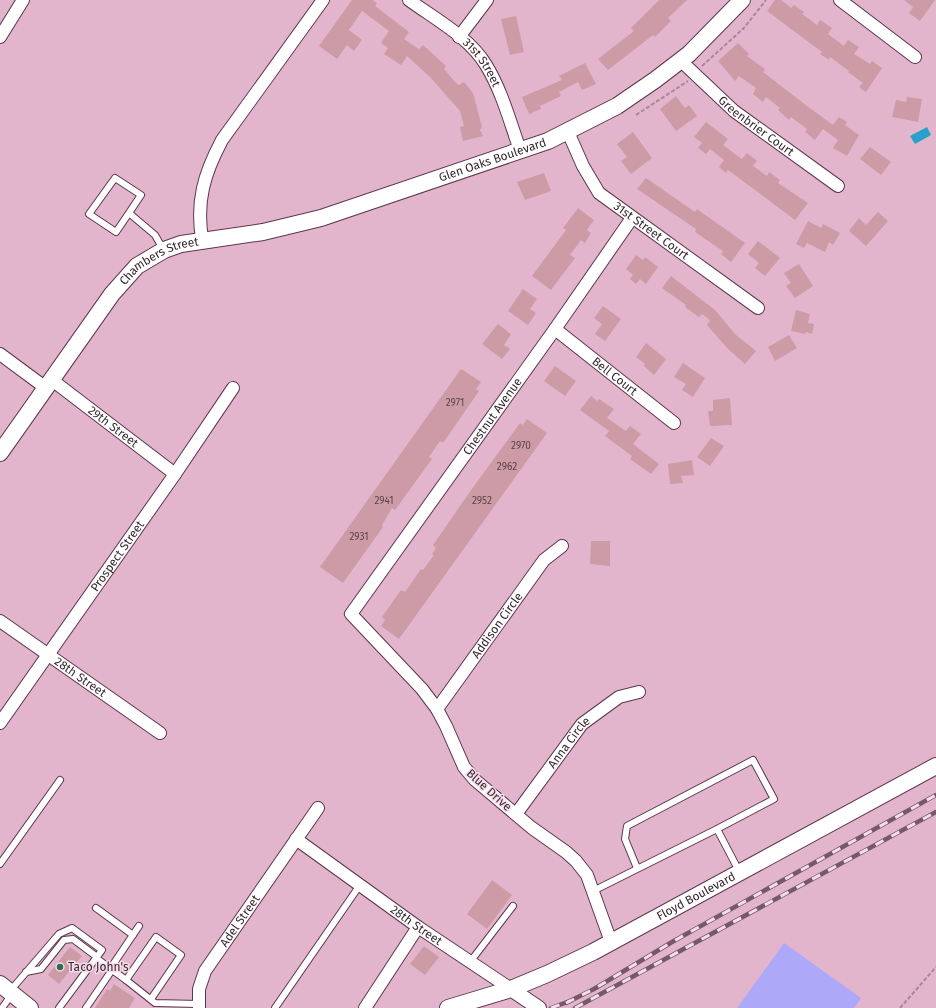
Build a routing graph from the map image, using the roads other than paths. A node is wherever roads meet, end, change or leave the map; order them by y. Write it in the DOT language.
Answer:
graph roads {
  1 [pos="23,0"];
  2 [pos="323,0"];
  3 [pos="409,0"];
  4 [pos="487,0"];
  5 [pos="742,0"];
  6 [pos="840,0"];
  7 [pos="0,37"];
  8 [pos="459,37"];
  9 [pos="915,57"];
  10 [pos="680,60"];
  11 [pos="568,132"];
  12 [pos="520,150"];
  13 [pos="838,186"];
  14 [pos="129,213"];
  15 [pos="632,218"];
  16 [pos="202,239"];
  17 [pos="164,250"];
  18 [pos="758,308"];
  19 [pos="555,330"];
  20 [pos="0,354"];
  21 [pos="49,384"];
  22 [pos="232,388"];
  23 [pos="674,423"];
  24 [pos="0,453"];
  25 [pos="175,474"];
  26 [pos="562,546"];
  27 [pos="351,614"];
  28 [pos="0,621"];
  29 [pos="48,653"];
  30 [pos="639,692"];
  31 [pos="437,709"];
  32 [pos="0,723"];
  33 [pos="160,733"];
  34 [pos="936,766"];
  35 [pos="60,780"];
  36 [pos="318,808"];
  37 [pos="516,814"];
  38 [pos="717,829"];
  39 [pos="296,839"];
  40 [pos="0,864"];
  41 [pos="637,868"];
  42 [pos="739,872"];
  43 [pos="360,885"];
  44 [pos="593,891"];
  45 [pos="513,906"];
  46 [pos="96,908"];
  47 [pos="139,926"];
  48 [pos="418,927"];
  49 [pos="133,935"];
  50 [pos="611,942"];
  51 [pos="96,958"];
  52 [pos="470,962"];
  53 [pos="111,969"];
  54 [pos="26,972"];
  55 [pos="126,980"];
  56 [pos="8,989"];
  57 [pos="511,989"];
  58 [pos="153,1003"];
  59 [pos="199,1006"];
  60 [pos="2,1008"];
  61 [pos="30,1008"];
  62 [pos="58,1008"];
  63 [pos="86,1008"];
  64 [pos="275,1008"];
  65 [pos="365,1008"];
  66 [pos="448,1008"];
  67 [pos="539,1008"];
  1 -- 7 [label="street"];
  2 -- 16 [label="street, Chambers Street"];
  3 -- 8 [label="street, 31st Street"];
  4 -- 8 [label="street"];
  5 -- 10 [label="main road, Glen Oaks Boulevard"];
  6 -- 9 [label="street"];
  8 -- 12 [label="street, 31st Street"];
  10 -- 11 [label="main road, Glen Oaks Boulevard"];
  10 -- 13 [label="street, Greenbrier Court"];
  11 -- 12 [label="main road, Glen Oaks Boulevard"];
  11 -- 15 [label="street, 31st Street Court"];
  12 -- 16 [label="main road, Glen Oaks Boulevard"];
  14 -- 14 [label="lane"];
  14 -- 17 [label="lane"];
  15 -- 18 [label="street, 31st Street Court"];
  15 -- 19 [label="street, Chestnut Avenue"];
  16 -- 17 [label="main road, Chambers Street"];
  17 -- 21 [label="main road, Chambers Street"];
  19 -- 23 [label="street, Bell Court"];
  19 -- 27 [label="street, Chestnut Avenue"];
  20 -- 21 [label="street, 29th Street"];
  21 -- 24 [label="main road, Chambers Street"];
  21 -- 25 [label="street, 29th Street"];
  22 -- 25 [label="street, Prospect Street"];
  25 -- 29 [label="street, Prospect Street"];
  26 -- 31 [label="street, Addison Circle"];
  27 -- 31 [label="street, Blue Drive"];
  28 -- 29 [label="street, 28th Street"];
  29 -- 32 [label="street, Prospect Street"];
  29 -- 33 [label="street, 28th Street"];
  30 -- 37 [label="street, Anna Circle"];
  31 -- 37 [label="street, Blue Drive"];
  34 -- 42 [label="main road, Floyd Boulevard"];
  35 -- 40 [label="lane"];
  36 -- 39 [label="street, Adel Street"];
  37 -- 44 [label="street, Blue Drive"];
  38 -- 41 [label="lane"];
  38 -- 41 [label="lane"];
  38 -- 42 [label="lane"];
  39 -- 43 [label="street, 28th Street"];
  39 -- 59 [label="street, Adel Street"];
  41 -- 44 [label="lane"];
  42 -- 50 [label="main road, Floyd Boulevard"];
  43 -- 48 [label="street, 28th Street"];
  43 -- 64 [label="lane"];
  44 -- 50 [label="street, Blue Drive"];
  45 -- 52 [label="lane"];
  46 -- 49 [label="lane"];
  47 -- 49 [label="lane"];
  48 -- 52 [label="street, 28th Street"];
  48 -- 65 [label="street"];
  49 -- 53 [label="lane"];
  50 -- 57 [label="main road, Floyd Boulevard"];
  51 -- 53 [label="lane"];
  51 -- 54 [label="lane"];
  51 -- 54 [label="lane"];
  51 -- 62 [label="lane"];
  52 -- 57 [label="street, 28th Street"];
  53 -- 55 [label="lane"];
  53 -- 63 [label="lane"];
  54 -- 56 [label="lane"];
  55 -- 58 [label="lane"];
  55 -- 58 [label="lane"];
  56 -- 60 [label="lane"];
  56 -- 61 [label="main road"];
  57 -- 66 [label="main road, Floyd Boulevard"];
  57 -- 67 [label="street, 28th Street"];
  58 -- 59 [label="lane"];
}
